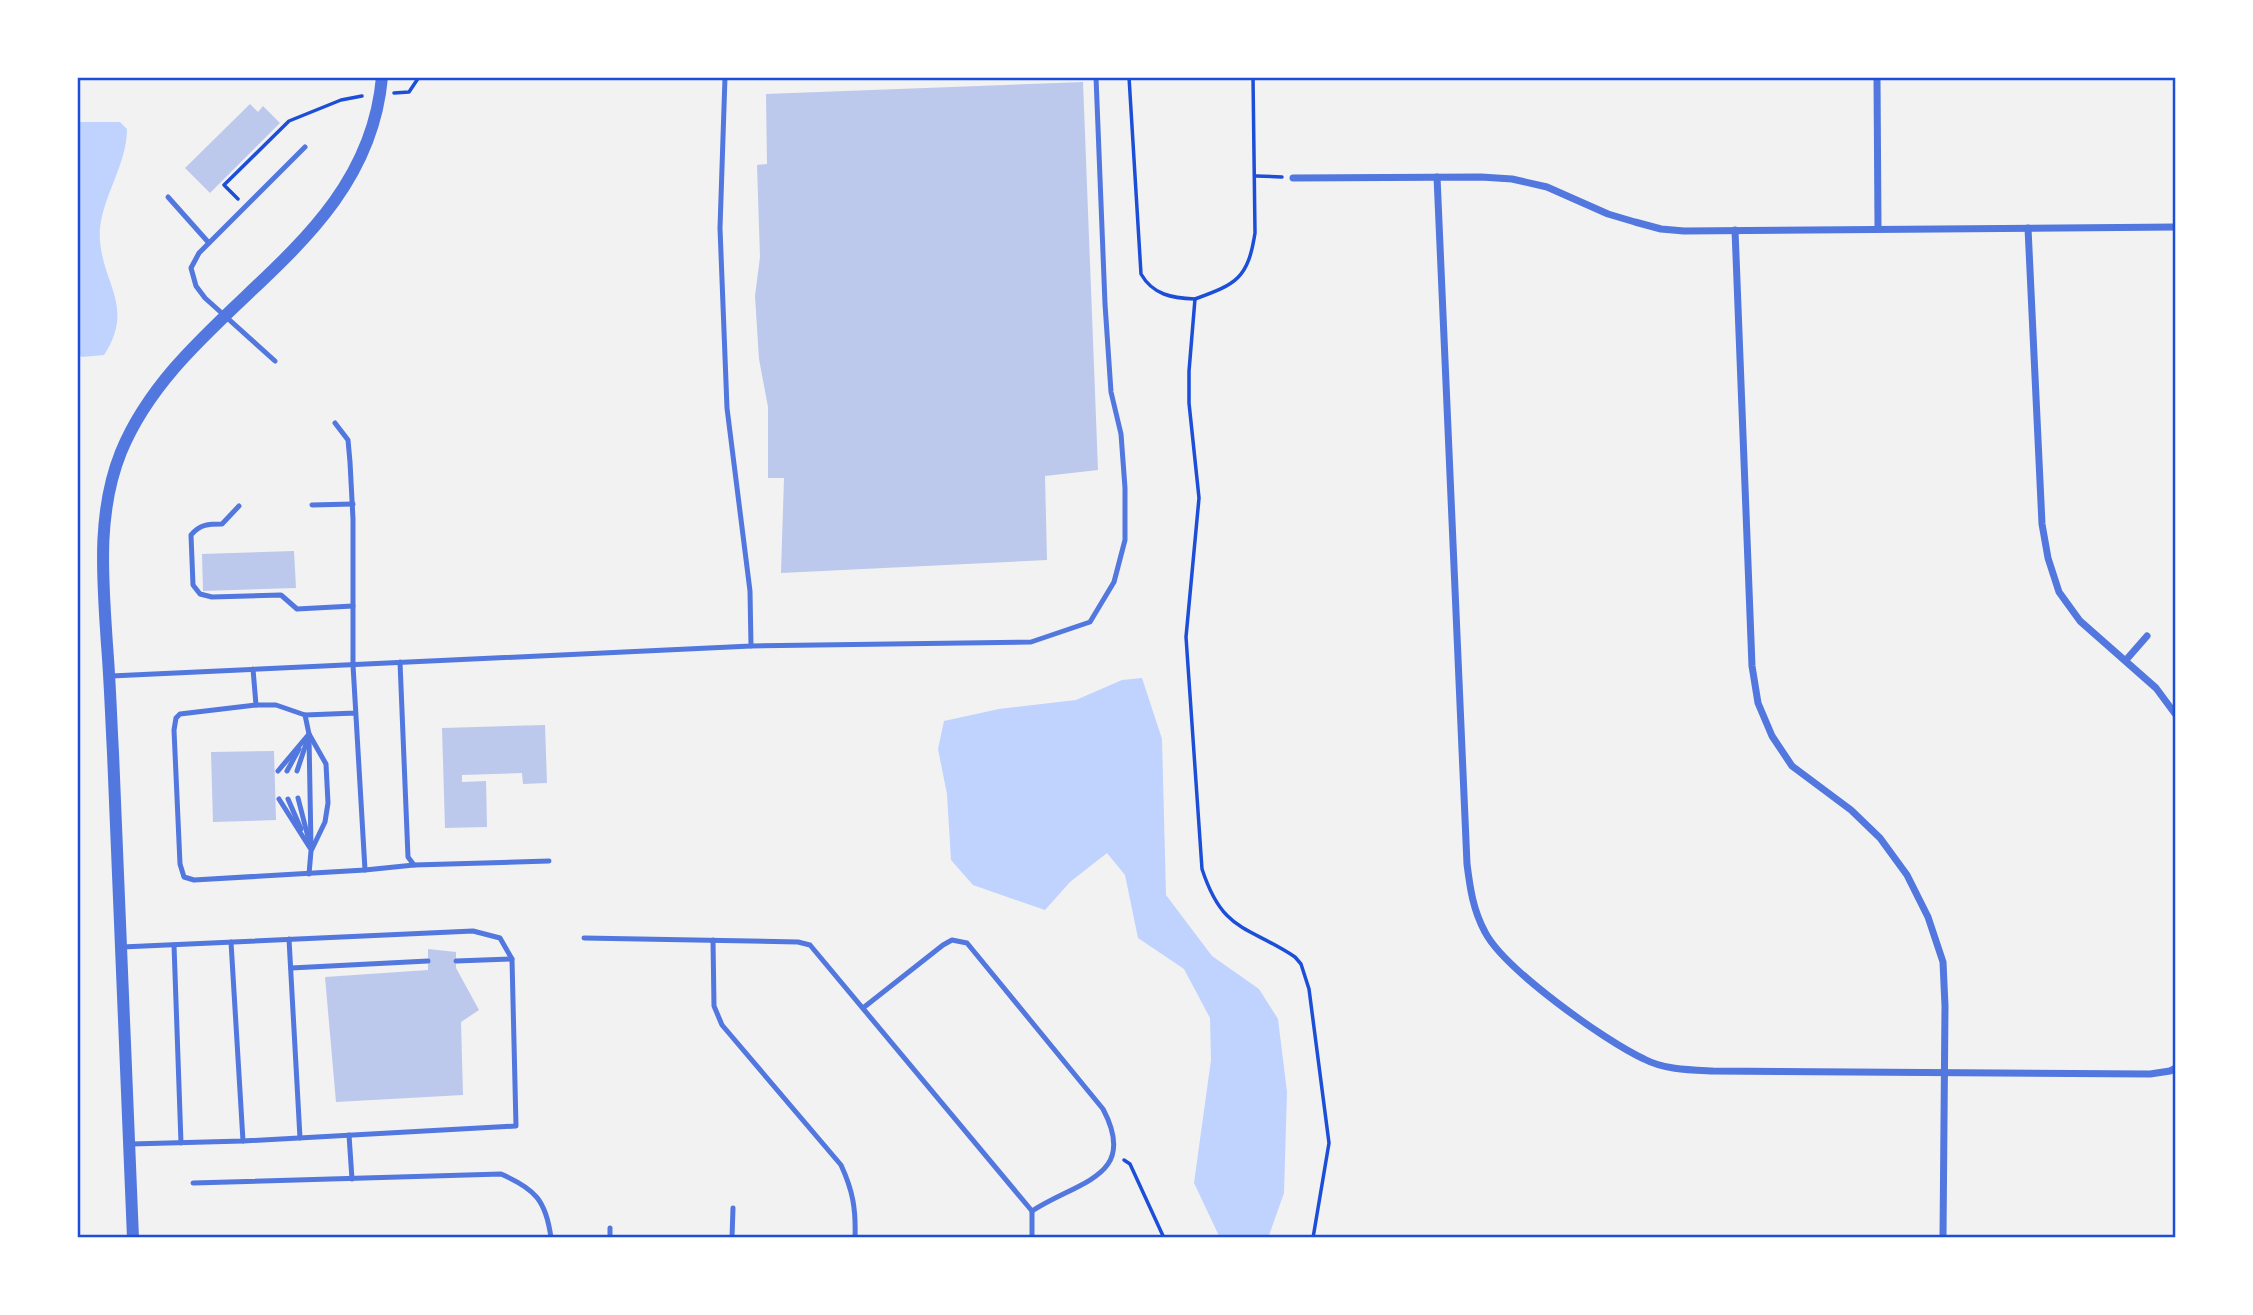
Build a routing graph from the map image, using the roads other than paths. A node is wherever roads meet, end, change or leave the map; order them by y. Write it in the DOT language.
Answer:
graph roads {
  1 [pos="382,77"];
  2 [pos="725,77"];
  3 [pos="1096,77"];
  4 [pos="1877,77"];
  5 [pos="305,148"];
  6 [pos="1437,177"];
  7 [pos="1293,178"];
  8 [pos="168,197"];
  9 [pos="2176,227"];
  10 [pos="1878,228"];
  11 [pos="2028,228"];
  12 [pos="1735,230"];
  13 [pos="209,243"];
  14 [pos="226,317"];
  15 [pos="275,360"];
  16 [pos="335,423"];
  17 [pos="312,505"];
  18 [pos="352,505"];
  19 [pos="239,506"];
  20 [pos="353,606"];
  21 [pos="2147,636"];
  22 [pos="751,646"];
  23 [pos="2126,660"];
  24 [pos="400,663"];
  25 [pos="353,664"];
  26 [pos="253,669"];
  27 [pos="110,676"];
  28 [pos="256,705"];
  29 [pos="356,713"];
  30 [pos="305,715"];
  31 [pos="2176,715"];
  32 [pos="309,734"];
  33 [pos="278,771"];
  34 [pos="286,771"];
  35 [pos="296,771"];
  36 [pos="298,798"];
  37 [pos="279,799"];
  38 [pos="288,799"];
  39 [pos="312,851"];
  40 [pos="549,861"];
  41 [pos="414,866"];
  42 [pos="365,870"];
  43 [pos="309,874"];
  44 [pos="584,938"];
  45 [pos="289,939"];
  46 [pos="713,940"];
  47 [pos="232,942"];
  48 [pos="174,945"];
  49 [pos="122,947"];
  50 [pos="512,959"];
  51 [pos="428,961"];
  52 [pos="456,961"];
  53 [pos="291,968"];
  54 [pos="863,1008"];
  55 [pos="2176,1068"];
  56 [pos="1945,1072"];
  57 [pos="349,1135"];
  58 [pos="300,1138"];
  59 [pos="243,1141"];
  60 [pos="181,1143"];
  61 [pos="129,1144"];
  62 [pos="352,1178"];
  63 [pos="193,1183"];
  64 [pos="733,1208"];
  65 [pos="1032,1211"];
  66 [pos="610,1228"];
  67 [pos="134,1238"];
  68 [pos="551,1238"];
  69 [pos="610,1238"];
  70 [pos="733,1238"];
  71 [pos="855,1238"];
  72 [pos="1032,1238"];
  73 [pos="1943,1238"];
  1 -- 14 [label="street"];
  2 -- 22 [label="lane"];
  3 -- 22 [label="lane"];
  4 -- 10 [label="street"];
  5 -- 13 [label="lane"];
  6 -- 7 [label="street"];
  6 -- 12 [label="street"];
  6 -- 56 [label="street"];
  8 -- 13 [label="lane"];
  9 -- 11 [label="street"];
  10 -- 11 [label="street"];
  10 -- 12 [label="street"];
  11 -- 23 [label="street"];
  12 -- 56 [label="street"];
  13 -- 14 [label="lane"];
  14 -- 15 [label="lane"];
  14 -- 27 [label="street"];
  16 -- 18 [label="lane"];
  17 -- 18 [label="lane"];
  18 -- 20 [label="lane"];
  19 -- 20 [label="lane"];
  20 -- 25 [label="lane"];
  21 -- 23 [label="street"];
  22 -- 24 [label="lane"];
  23 -- 31 [label="street"];
  24 -- 25 [label="lane"];
  24 -- 41 [label="lane"];
  25 -- 26 [label="lane"];
  25 -- 29 [label="lane"];
  26 -- 27 [label="lane"];
  26 -- 28 [label="lane"];
  27 -- 49 [label="street"];
  28 -- 30 [label="lane"];
  28 -- 43 [label="lane"];
  29 -- 30 [label="lane"];
  29 -- 42 [label="lane"];
  30 -- 32 [label="lane"];
  32 -- 33 [label="lane"];
  32 -- 34 [label="lane"];
  32 -- 35 [label="lane"];
  32 -- 39 [label="lane"];
  32 -- 39 [label="lane"];
  36 -- 39 [label="lane"];
  37 -- 39 [label="lane"];
  38 -- 39 [label="lane"];
  39 -- 43 [label="lane"];
  40 -- 41 [label="lane"];
  41 -- 42 [label="lane"];
  42 -- 43 [label="lane"];
  44 -- 46 [label="lane"];
  45 -- 47 [label="lane"];
  45 -- 50 [label="lane"];
  45 -- 53 [label="lane"];
  46 -- 54 [label="lane"];
  46 -- 71 [label="lane"];
  47 -- 48 [label="lane"];
  47 -- 59 [label="lane"];
  48 -- 49 [label="lane"];
  48 -- 60 [label="lane"];
  49 -- 61 [label="street"];
  50 -- 52 [label="lane"];
  50 -- 57 [label="lane"];
  51 -- 53 [label="lane"];
  53 -- 58 [label="lane"];
  54 -- 65 [label="lane"];
  54 -- 65 [label="lane"];
  55 -- 56 [label="street"];
  56 -- 73 [label="street"];
  57 -- 58 [label="lane"];
  57 -- 62 [label="lane"];
  58 -- 59 [label="lane"];
  59 -- 60 [label="lane"];
  60 -- 61 [label="lane"];
  61 -- 67 [label="street"];
  62 -- 63 [label="lane"];
  62 -- 68 [label="lane"];
  64 -- 70 [label="lane"];
  65 -- 72 [label="lane"];
  66 -- 69 [label="lane"];
}
